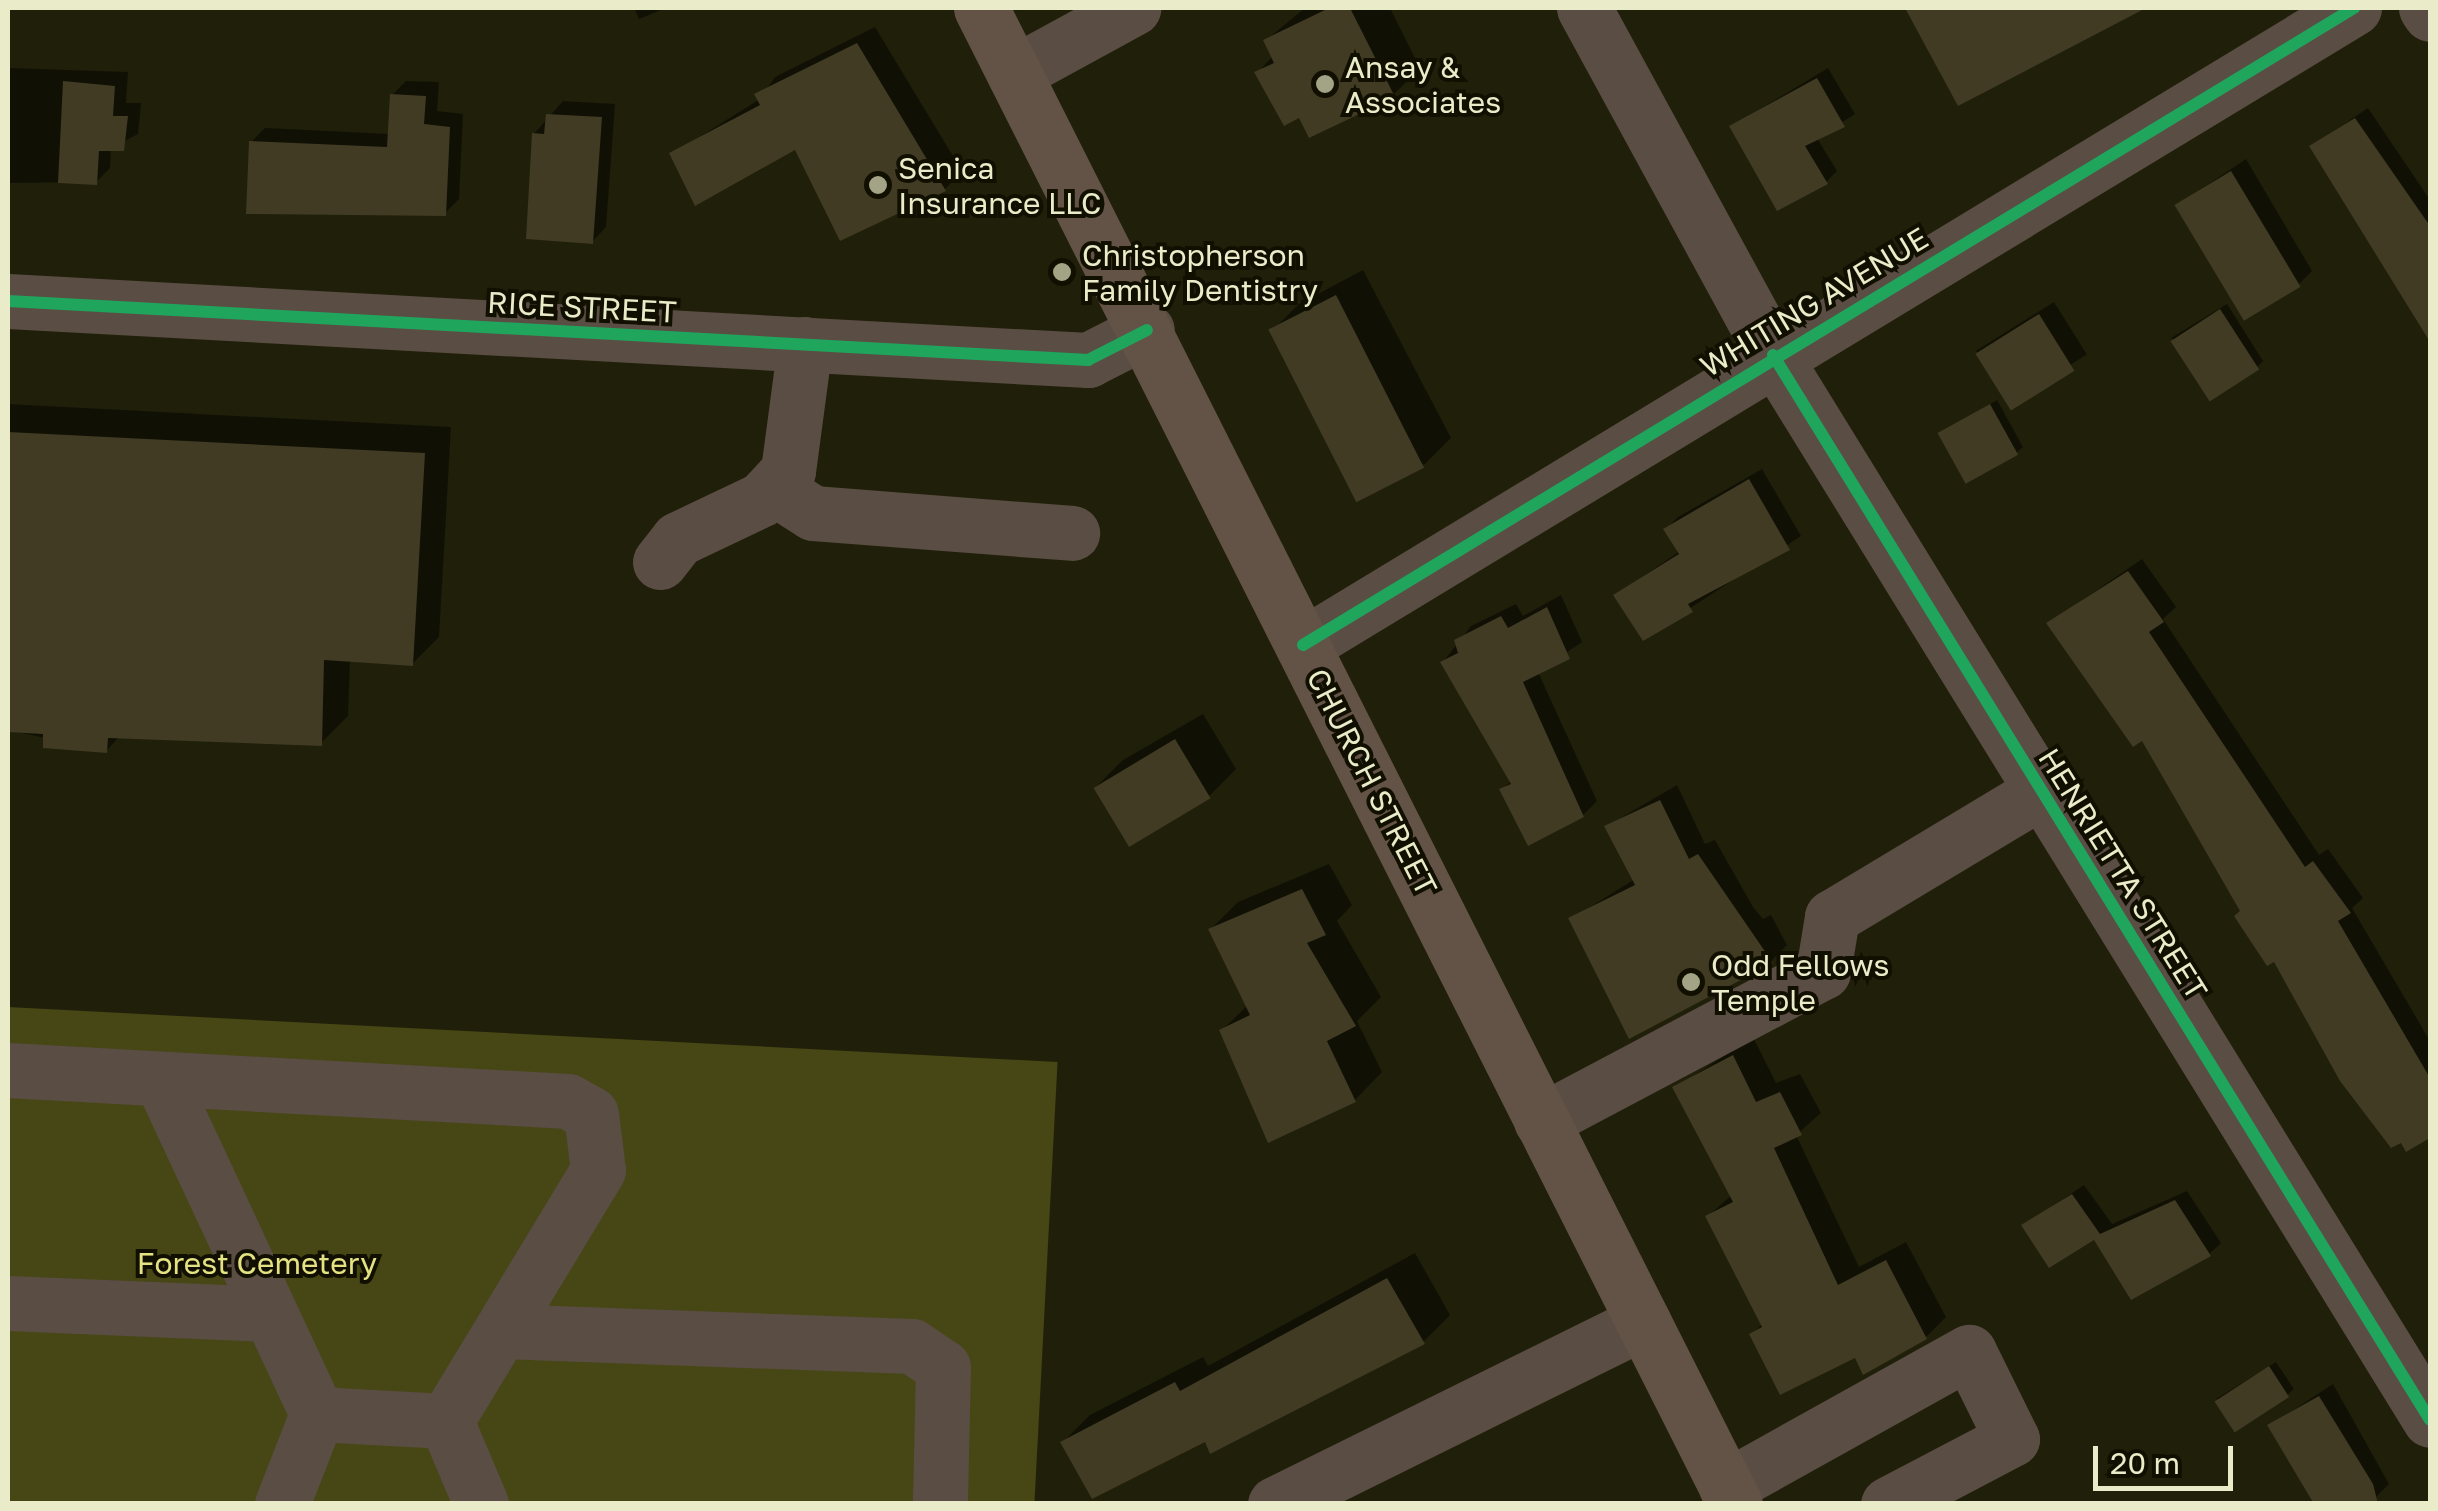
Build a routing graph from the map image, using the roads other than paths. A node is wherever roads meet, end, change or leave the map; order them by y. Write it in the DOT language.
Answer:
graph roads {
  1 [pos="982,8"];
  2 [pos="1133,8"];
  3 [pos="1584,8"];
  4 [pos="2354,8"];
  5 [pos="2426,8"];
  6 [pos="2430,14"];
  7 [pos="1014,72"];
  8 [pos="8,301"];
  9 [pos="1147,330"];
  10 [pos="805,344"];
  11 [pos="1773,355"];
  12 [pos="774,488"];
  13 [pos="1072,533"];
  14 [pos="660,562"];
  15 [pos="1303,644"];
  16 [pos="2042,791"];
  17 [pos="8,1070"];
  18 [pos="161,1078"];
  19 [pos="1541,1120"];
  20 [pos="8,1303"];
  21 [pos="270,1314"];
  22 [pos="1643,1322"];
  23 [pos="501,1331"];
  24 [pos="317,1414"];
  25 [pos="446,1420"];
  26 [pos="2430,1420"];
  27 [pos="1730,1495"];
  28 [pos="282,1504"];
  29 [pos="481,1504"];
  30 [pos="940,1504"];
  31 [pos="1275,1504"];
  32 [pos="1888,1504"];
  1 -- 7 [label="main road, CHURCH STREET"];
  2 -- 7 [label="street"];
  3 -- 11 [label="street, HENRIETTA STREET"];
  4 -- 11 [label="street, WHITING AVENUE"];
  5 -- 6 [label="street"];
  7 -- 9 [label="main road, CHURCH STREET"];
  8 -- 10 [label="street, RICE STREET"];
  9 -- 10 [label="street, RICE STREET"];
  9 -- 15 [label="main road, CHURCH STREET"];
  10 -- 12 [label="street"];
  11 -- 15 [label="street, WHITING AVENUE"];
  11 -- 16 [label="street, HENRIETTA STREET"];
  12 -- 13 [label="street"];
  12 -- 14 [label="street"];
  15 -- 19 [label="main road, CHURCH STREET"];
  16 -- 19 [label="street"];
  16 -- 26 [label="street, HENRIETTA STREET"];
  17 -- 18 [label="street"];
  18 -- 21 [label="street"];
  18 -- 23 [label="street"];
  19 -- 22 [label="main road, CHURCH STREET"];
  20 -- 21 [label="street"];
  21 -- 24 [label="street"];
  22 -- 27 [label="main road, CHURCH STREET"];
  22 -- 31 [label="street"];
  23 -- 25 [label="street"];
  23 -- 30 [label="street"];
  24 -- 25 [label="street"];
  24 -- 28 [label="street"];
  25 -- 29 [label="street"];
  27 -- 32 [label="street"];
}
